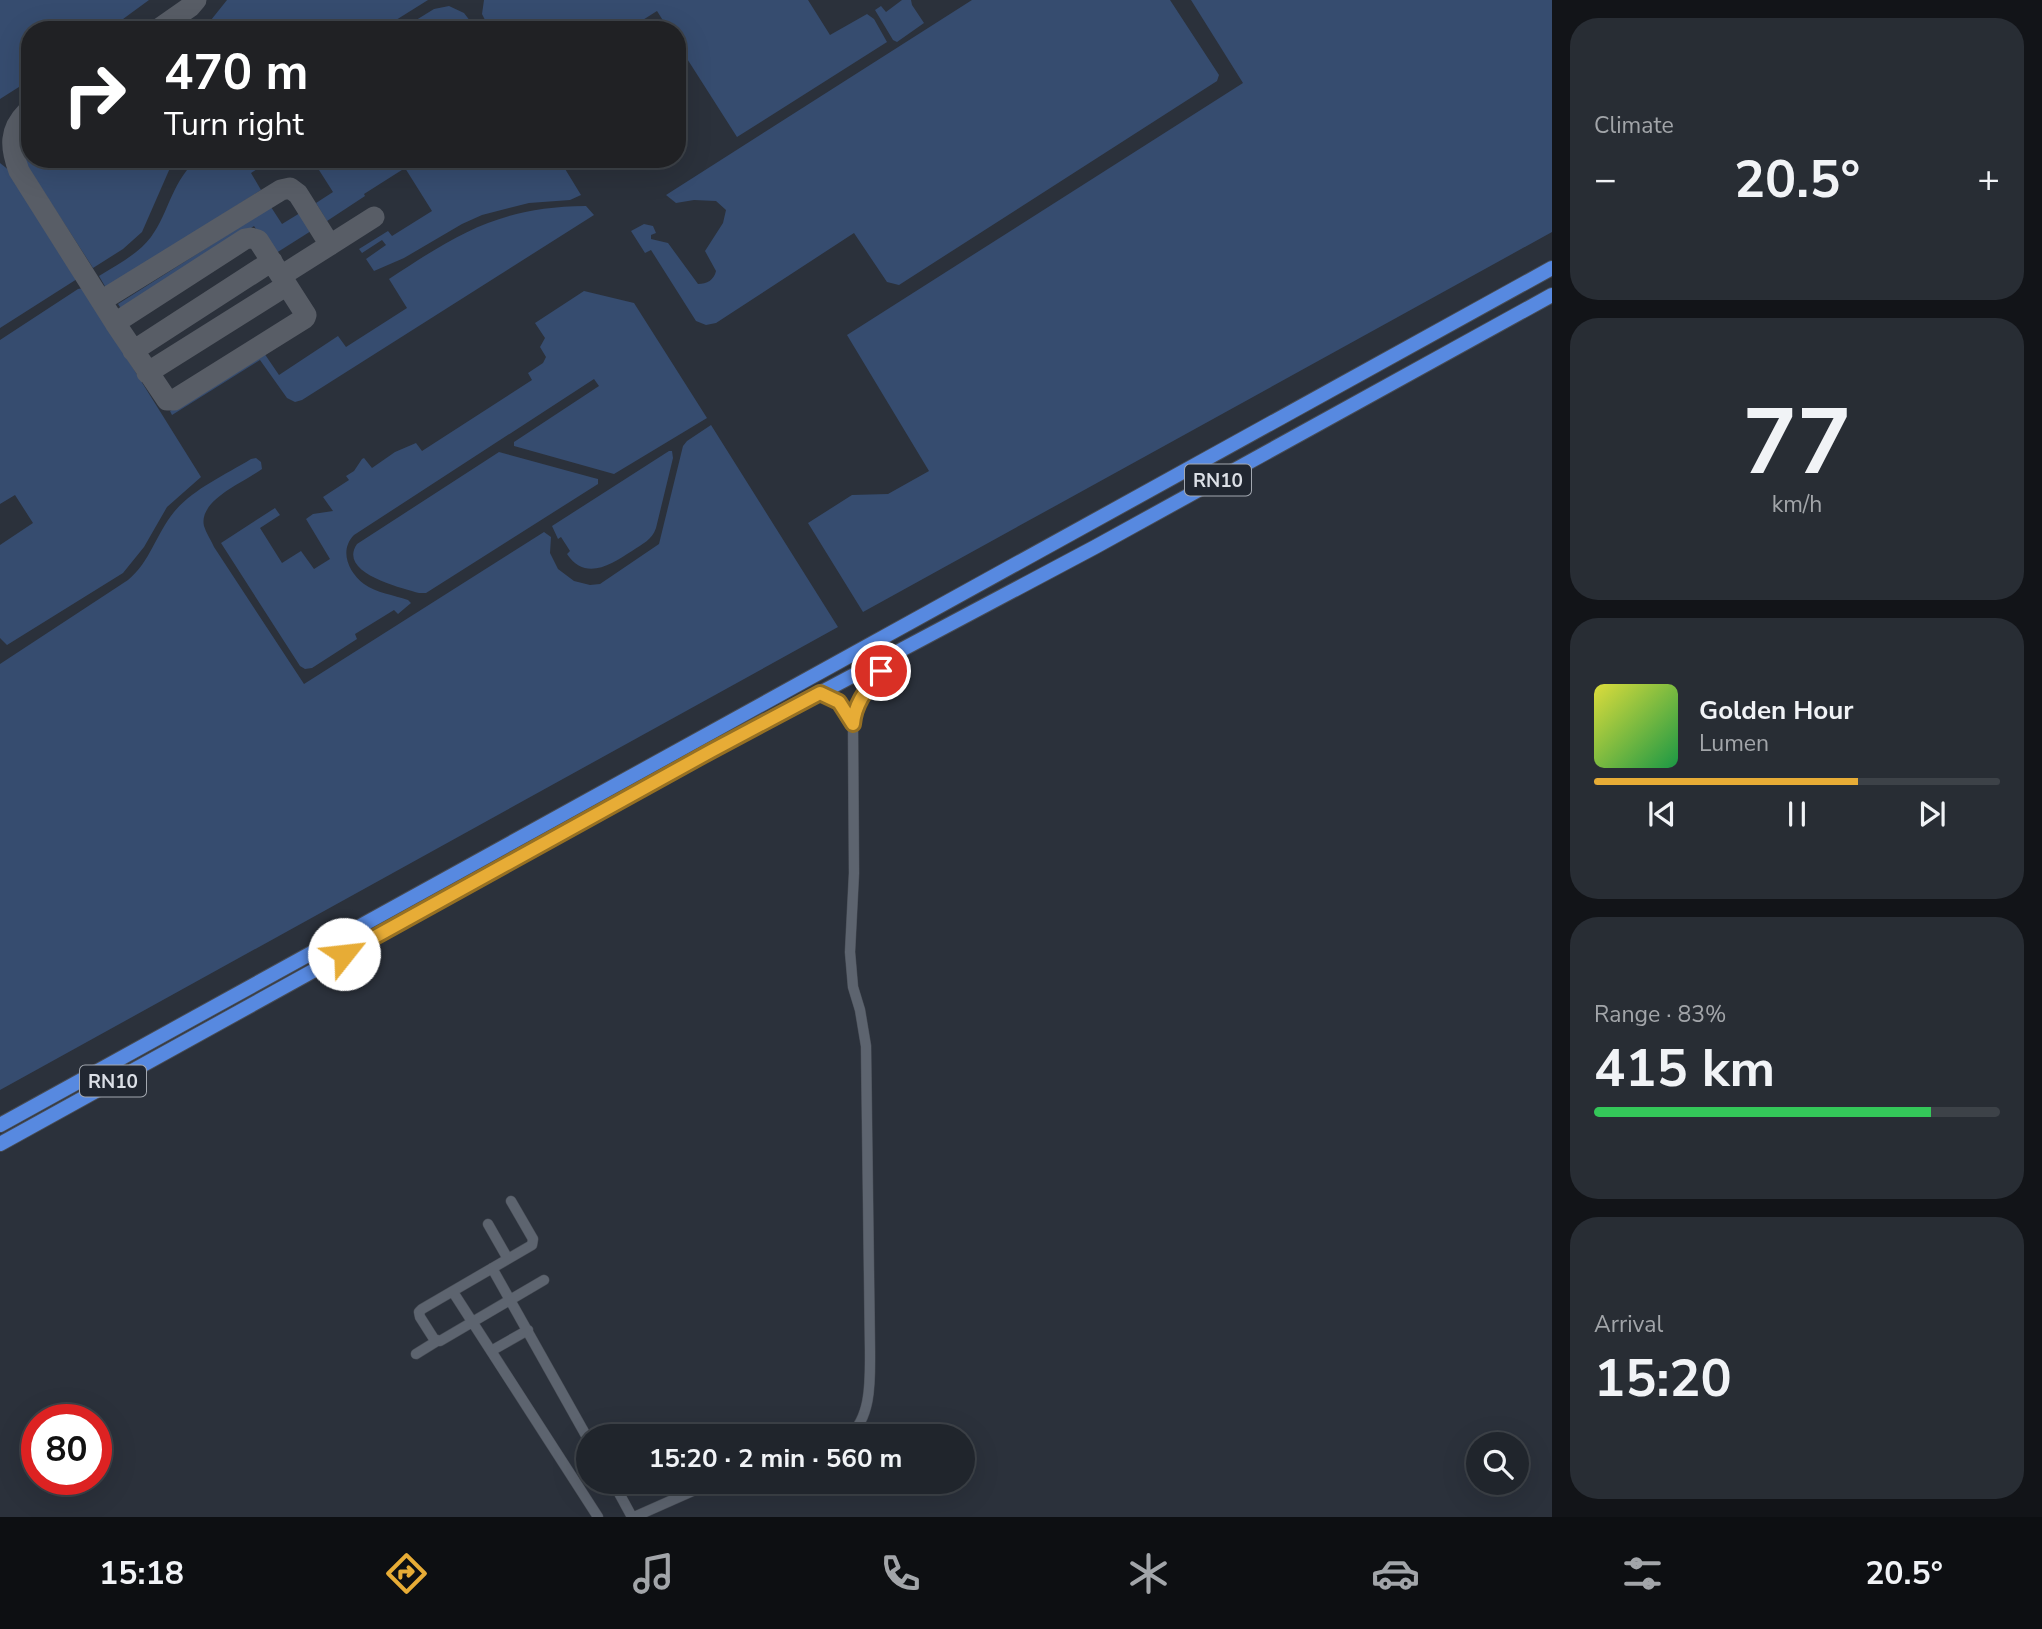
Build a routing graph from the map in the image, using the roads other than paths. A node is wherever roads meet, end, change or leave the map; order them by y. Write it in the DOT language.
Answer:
graph roads {
  1 [pos="1552,268"];
  2 [pos="1552,295"];
  3 [pos="872,644"];
  4 [pos="881,660"];
  5 [pos="820,693"];
  6 [pos="853,724"];
  7 [pos="218,1003"];
  8 [pos="227,1019"];
  9 [pos="0,1125"];
  10 [pos="0,1144"];
  11 [pos="511,1201"];
  12 [pos="488,1224"];
  13 [pos="508,1259"];
  14 [pos="492,1269"];
  15 [pos="544,1280"];
  16 [pos="453,1292"];
  17 [pos="511,1300"];
  18 [pos="472,1321"];
  19 [pos="528,1330"];
  20 [pos="437,1341"];
  21 [pos="491,1351"];
  22 [pos="416,1354"];
  23 [pos="580,1424"];
  24 [pos="859,1424"];
  25 [pos="619,1494"];
  26 [pos="686,1494"];
  27 [pos="598,1517"];
  28 [pos="633,1517"];
  1 -- 3 [label="highway, RN10"];
  2 -- 4 [label="highway, RN10"];
  3 -- 4 [label="highway"];
  3 -- 7 [label="highway, RN10"];
  4 -- 5 [label="highway, RN10"];
  4 -- 6 [label="street"];
  5 -- 6 [label="street"];
  5 -- 8 [label="highway, RN10"];
  6 -- 24 [label="street"];
  7 -- 8 [label="highway"];
  7 -- 9 [label="highway, RN10"];
  8 -- 10 [label="highway, RN10"];
  11 -- 13 [label="street"];
  12 -- 13 [label="street"];
  13 -- 14 [label="street"];
  14 -- 16 [label="street"];
  14 -- 17 [label="street"];
  15 -- 17 [label="street"];
  16 -- 18 [label="street"];
  16 -- 20 [label="street"];
  17 -- 18 [label="street"];
  17 -- 19 [label="street"];
  18 -- 20 [label="street"];
  18 -- 21 [label="street"];
  19 -- 21 [label="street"];
  19 -- 23 [label="street"];
  20 -- 22 [label="street"];
  21 -- 27 [label="street"];
  25 -- 28 [label="street"];
  26 -- 28 [label="street"];
}
